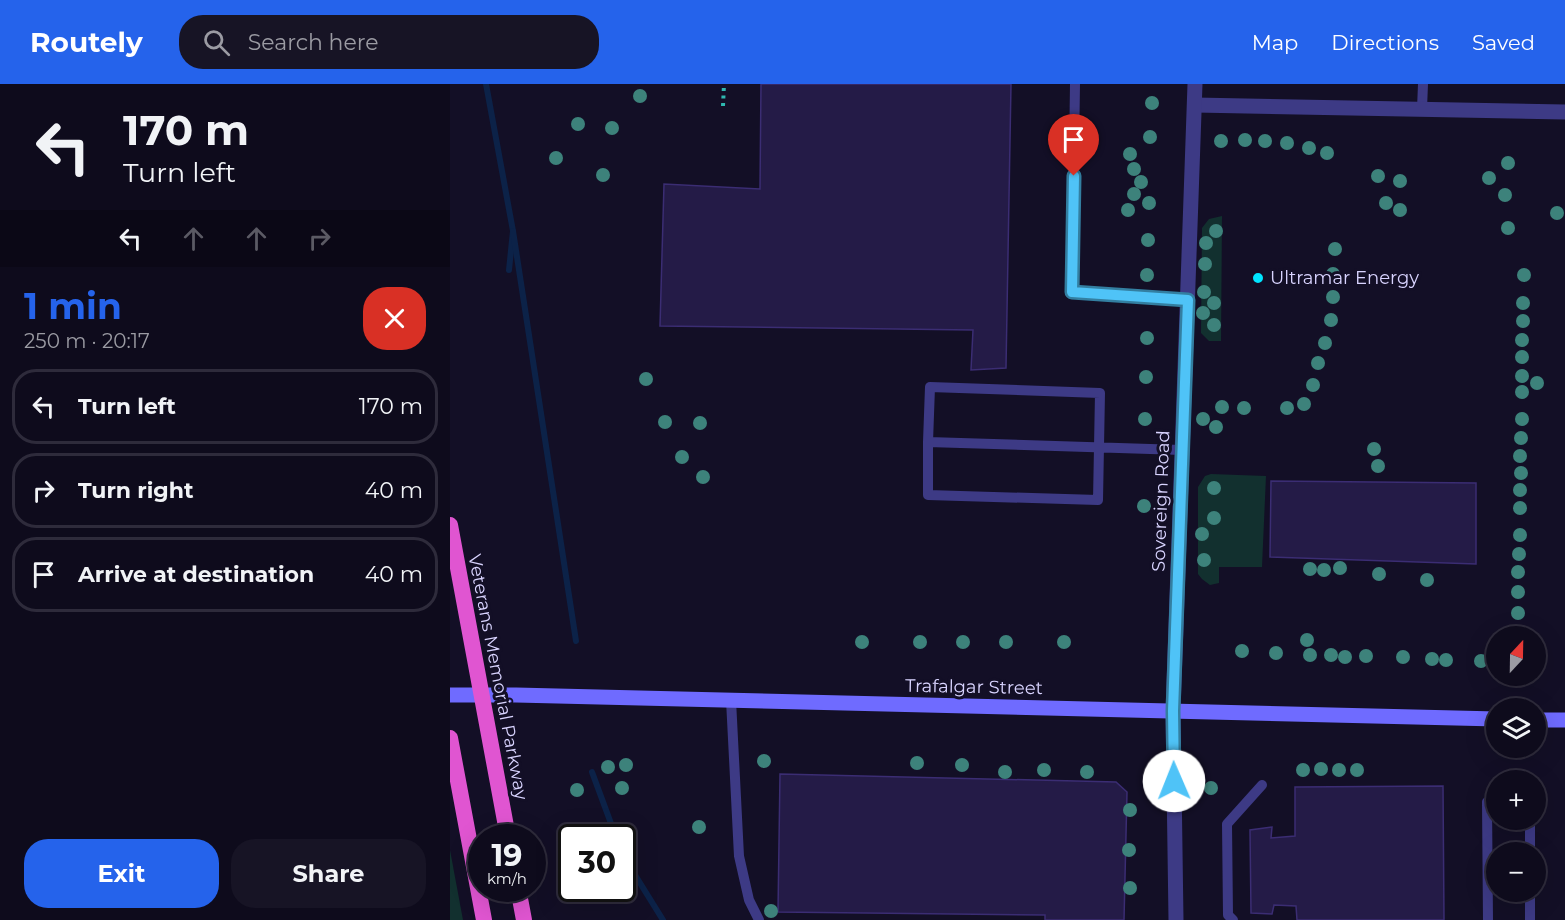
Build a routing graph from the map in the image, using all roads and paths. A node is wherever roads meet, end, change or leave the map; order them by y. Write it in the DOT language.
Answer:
graph roads {
  1 [pos="724,84"];
  2 [pos="1075,84"];
  3 [pos="1195,84"];
  4 [pos="1423,84"];
  5 [pos="1195,105"];
  6 [pos="723,106"];
  7 [pos="1422,109"];
  8 [pos="1565,112"];
  9 [pos="1188,300"];
  10 [pos="928,442"];
  11 [pos="1100,448"];
  12 [pos="1182,450"];
  13 [pos="450,525"];
  14 [pos="482,694"];
  15 [pos="450,695"];
  16 [pos="731,700"];
  17 [pos="1173,711"];
  18 [pos="1486,719"];
  19 [pos="1546,720"];
  20 [pos="1565,720"];
  21 [pos="450,738"];
  22 [pos="1262,786"];
  23 [pos="506,824"];
  24 [pos="1486,830"];
  25 [pos="521,902"];
  26 [pos="1530,902"];
  27 [pos="484,920"];
  28 [pos="524,920"];
  29 [pos="759,920"];
  30 [pos="1176,920"];
  31 [pos="1233,920"];
  32 [pos="1488,920"];
  33 [pos="1530,920"];
  1 -- 6 [label="path"];
  2 -- 9 [label="lane"];
  3 -- 5 [label="street, Sovereign Road"];
  4 -- 7 [label="lane"];
  5 -- 7 [label="street"];
  5 -- 9 [label="street, Sovereign Road"];
  7 -- 8 [label="street"];
  9 -- 12 [label="street, Sovereign Road"];
  10 -- 11 [label="lane"];
  10 -- 11 [label="lane"];
  10 -- 11 [label="lane"];
  11 -- 12 [label="lane"];
  12 -- 17 [label="street, Sovereign Road"];
  13 -- 14 [label="highway, Veterans Memorial Parkway"];
  14 -- 15 [label="main road, Trafalgar Street"];
  14 -- 16 [label="main road, Trafalgar Street"];
  14 -- 23 [label="highway, Veterans Memorial Parkway"];
  16 -- 17 [label="main road, Trafalgar Street"];
  16 -- 29 [label="lane"];
  17 -- 18 [label="main road, Trafalgar Street"];
  17 -- 30 [label="street, Sovereign Road"];
  19 -- 20 [label="main road"];
  21 -- 27 [label="highway"];
  22 -- 31 [label="lane"];
  24 -- 32 [label="lane"];
  25 -- 28 [label="highway"];
  26 -- 33 [label="lane"];
}
